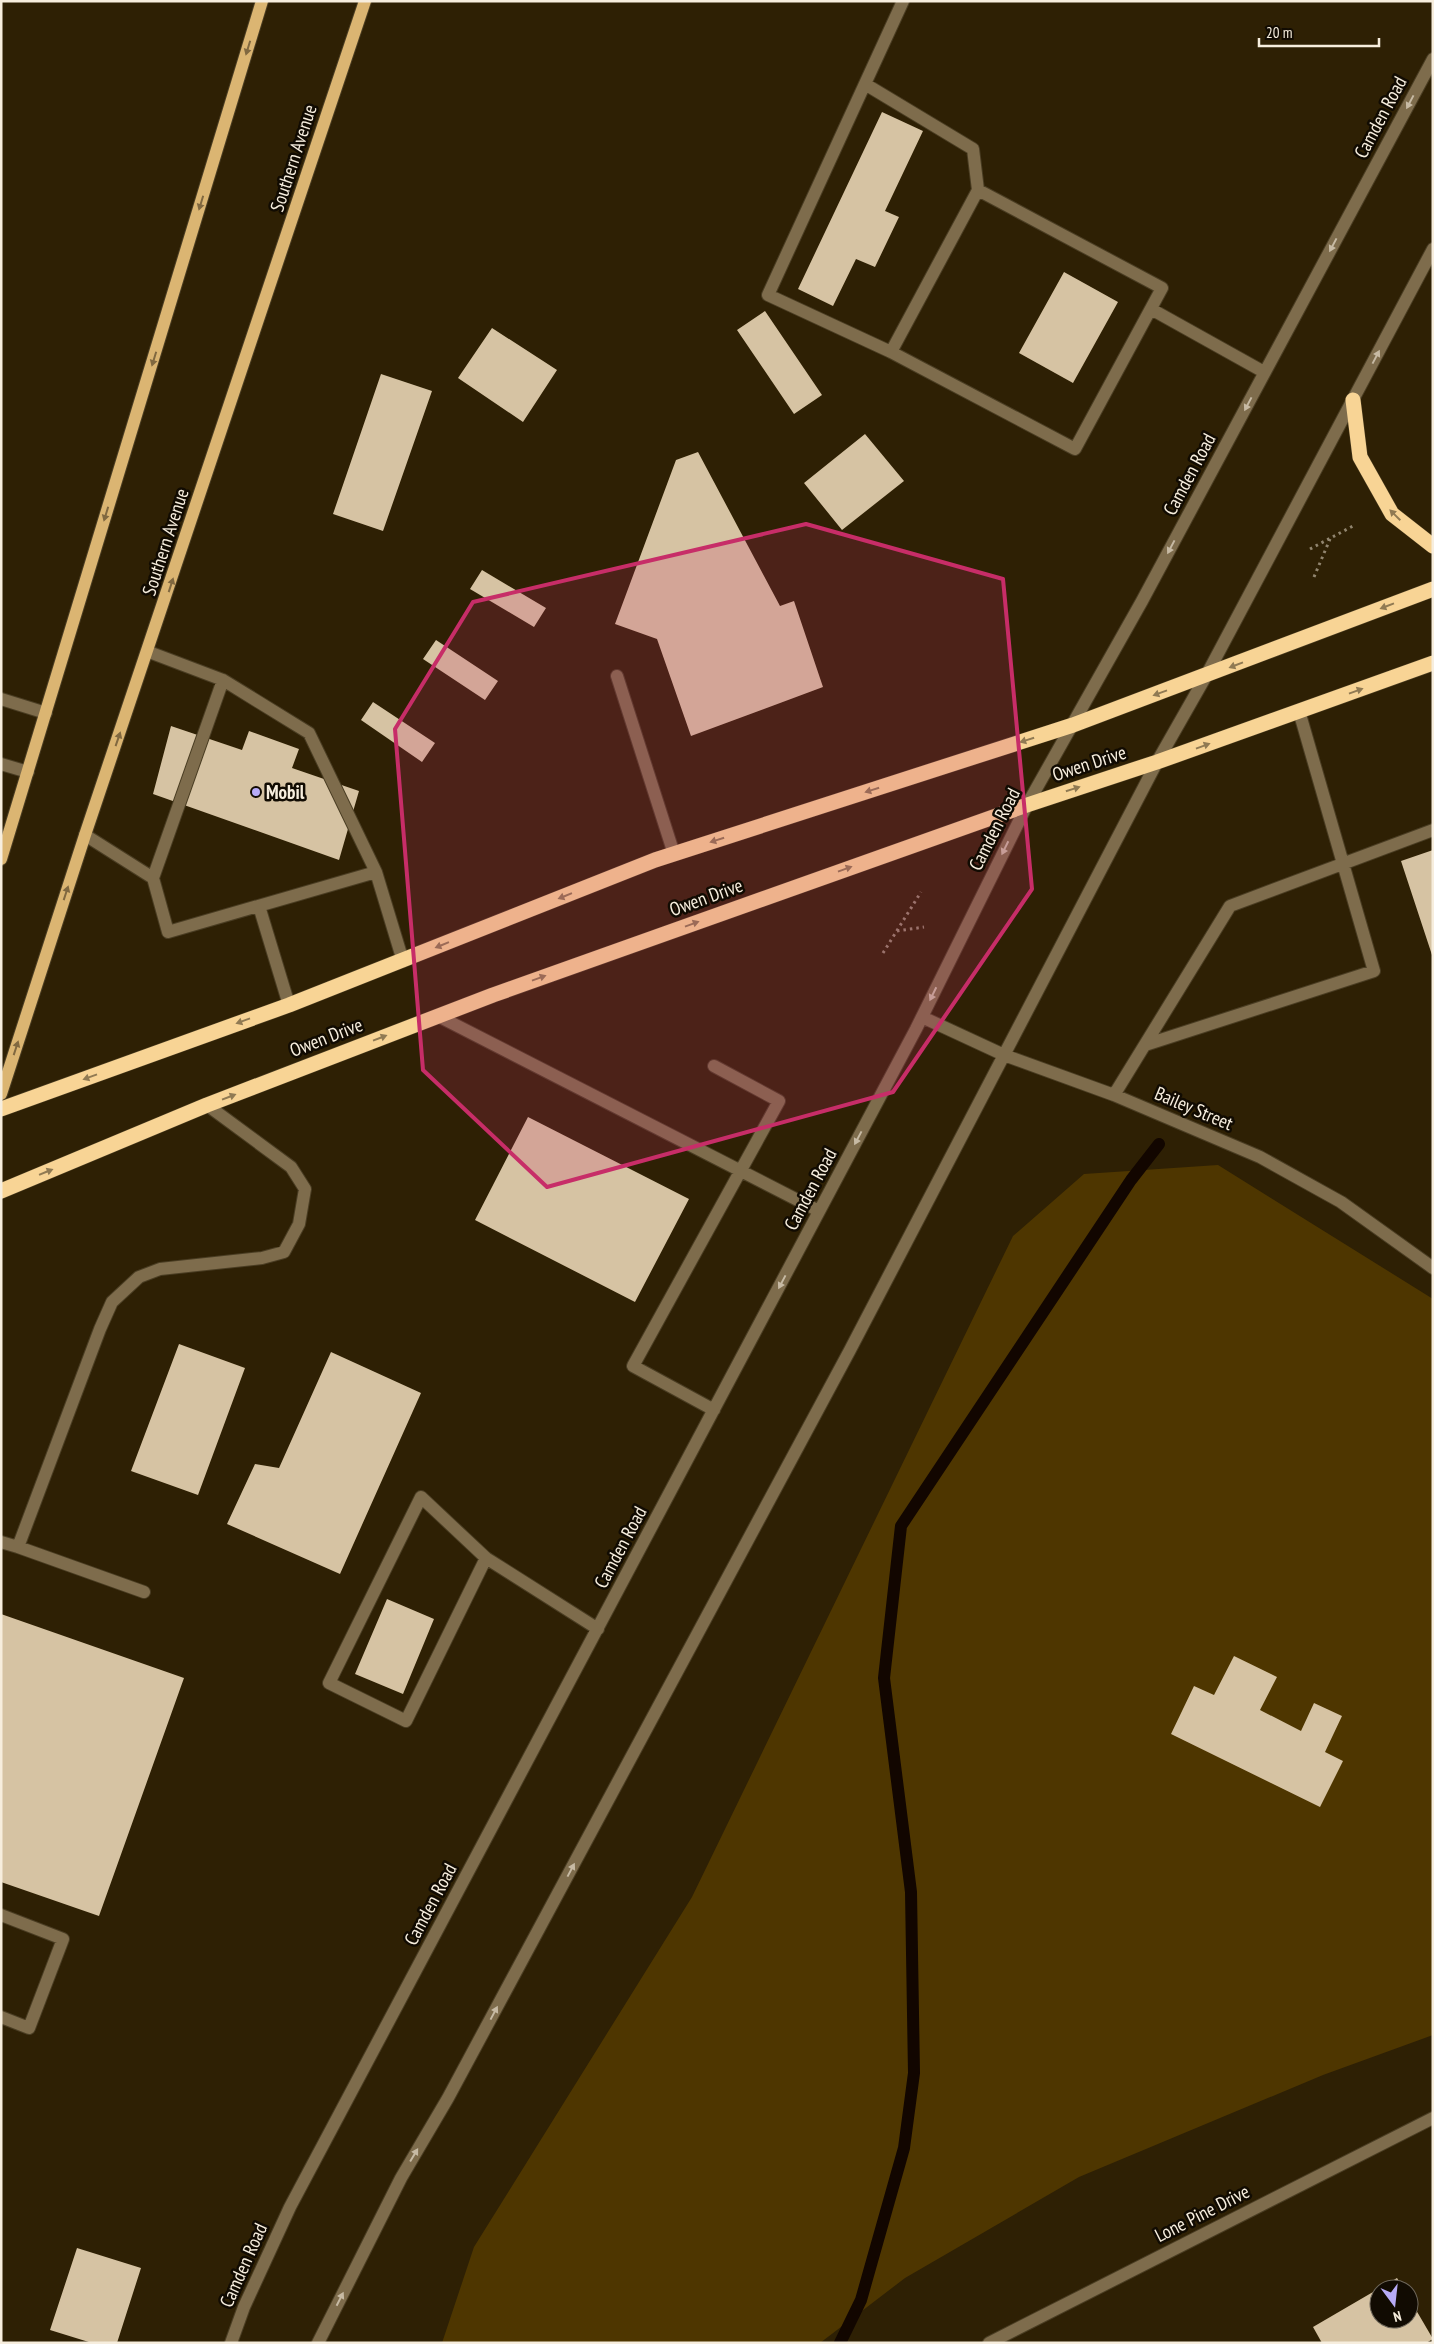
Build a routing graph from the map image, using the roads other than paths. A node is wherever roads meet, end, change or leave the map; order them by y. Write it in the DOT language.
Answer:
graph roads {
  1 [pos="262,1"];
  2 [pos="365,1"];
  3 [pos="903,1"];
  4 [pos="1433,59"];
  5 [pos="865,84"];
  6 [pos="978,190"];
  7 [pos="1433,249"];
  8 [pos="1151,309"];
  9 [pos="891,352"];
  10 [pos="1264,372"];
  11 [pos="1353,400"];
  12 [pos="1433,546"];
  13 [pos="1433,589"];
  14 [pos="148,652"];
  15 [pos="1433,663"];
  16 [pos="617,676"];
  17 [pos="1206,676"];
  18 [pos="222,680"];
  19 [pos="1,699"];
  20 [pos="1299,711"];
  21 [pos="46,714"];
  22 [pos="1073,725"];
  23 [pos="1157,762"];
  24 [pos="1,764"];
  25 [pos="28,772"];
  26 [pos="1026,804"];
  27 [pos="1433,830"];
  28 [pos="86,835"];
  29 [pos="674,854"];
  30 [pos="1,859"];
  31 [pos="1343,864"];
  32 [pos="376,872"];
  33 [pos="153,878"];
  34 [pos="259,906"];
  35 [pos="403,961"];
  36 [pos="289,1005"];
  37 [pos="438,1016"];
  38 [pos="922,1017"];
  39 [pos="1145,1044"];
  40 [pos="1004,1054"];
  41 [pos="714,1066"];
  42 [pos="1,1094"];
  43 [pos="1114,1095"];
  44 [pos="207,1105"];
  45 [pos="1,1109"];
  46 [pos="741,1171"];
  47 [pos="1,1191"];
  48 [pos="819,1211"];
  49 [pos="1433,1268"];
  50 [pos="714,1410"];
  51 [pos="1,1542"];
  52 [pos="18,1547"];
  53 [pos="486,1558"];
  54 [pos="144,1592"];
  55 [pos="598,1630"];
  56 [pos="1,1915"];
  57 [pos="1,2018"];
  58 [pos="1433,2118"];
  59 [pos="231,2343"];
  60 [pos="318,2343"];
  61 [pos="989,2343"];
  1 -- 21 [label="main road, one-way"];
  14 -- 2 [label="main road, Southern Avenue, one-way"];
  3 -- 5 [label="street"];
  4 -- 10 [label="street, Camden Road, one-way"];
  5 -- 6 [label="street"];
  5 -- 9 [label="street"];
  6 -- 8 [label="street"];
  6 -- 9 [label="street"];
  11 -- 7 [label="street, one-way"];
  8 -- 9 [label="street"];
  8 -- 10 [label="street"];
  10 -- 22 [label="street, Camden Road, one-way"];
  12 -- 11 [label="highway, one-way"];
  11 -- 17 [label="street"];
  13 -- 17 [label="highway, one-way"];
  14 -- 18 [label="street"];
  28 -- 14 [label="main road, Southern Avenue, one-way"];
  20 -- 15 [label="highway, Owen Drive, one-way"];
  16 -- 29 [label="street"];
  17 -- 22 [label="highway, one-way"];
  17 -- 23 [label="street"];
  18 -- 32 [label="street"];
  18 -- 33 [label="street"];
  19 -- 21 [label="street"];
  23 -- 20 [label="highway, Owen Drive, one-way"];
  20 -- 31 [label="street"];
  21 -- 25 [label="main road"];
  22 -- 26 [label="street, Camden Road"];
  22 -- 29 [label="highway, one-way"];
  26 -- 23 [label="highway, Owen Drive, one-way"];
  23 -- 40 [label="street"];
  24 -- 25 [label="street"];
  25 -- 30 [label="main road"];
  37 -- 26 [label="highway, Owen Drive, one-way"];
  26 -- 38 [label="street, Camden Road, one-way"];
  27 -- 31 [label="street"];
  28 -- 33 [label="street"];
  42 -- 28 [label="main road, Southern Avenue, one-way"];
  29 -- 35 [label="highway, one-way"];
  31 -- 39 [label="street"];
  31 -- 39 [label="street"];
  32 -- 34 [label="street"];
  32 -- 35 [label="street"];
  33 -- 34 [label="street"];
  34 -- 36 [label="street"];
  35 -- 36 [label="highway"];
  36 -- 45 [label="highway, one-way"];
  44 -- 37 [label="highway, Owen Drive, one-way"];
  37 -- 46 [label="street"];
  38 -- 40 [label="street, Bailey Street"];
  38 -- 48 [label="street, Camden Road, one-way"];
  39 -- 43 [label="street"];
  40 -- 43 [label="street, Bailey Street"];
  60 -- 40 [label="street, one-way"];
  41 -- 46 [label="street"];
  43 -- 49 [label="street, Bailey Street"];
  47 -- 44 [label="highway, Owen Drive, one-way"];
  44 -- 52 [label="street"];
  46 -- 48 [label="street"];
  46 -- 50 [label="street"];
  48 -- 50 [label="street, Camden Road, one-way"];
  50 -- 55 [label="street, Camden Road"];
  51 -- 52 [label="street"];
  52 -- 54 [label="street"];
  53 -- 53 [label="street"];
  53 -- 55 [label="street"];
  55 -- 59 [label="street, Camden Road"];
  56 -- 57 [label="street"];
  58 -- 61 [label="street, Lone Pine Drive"];
}
